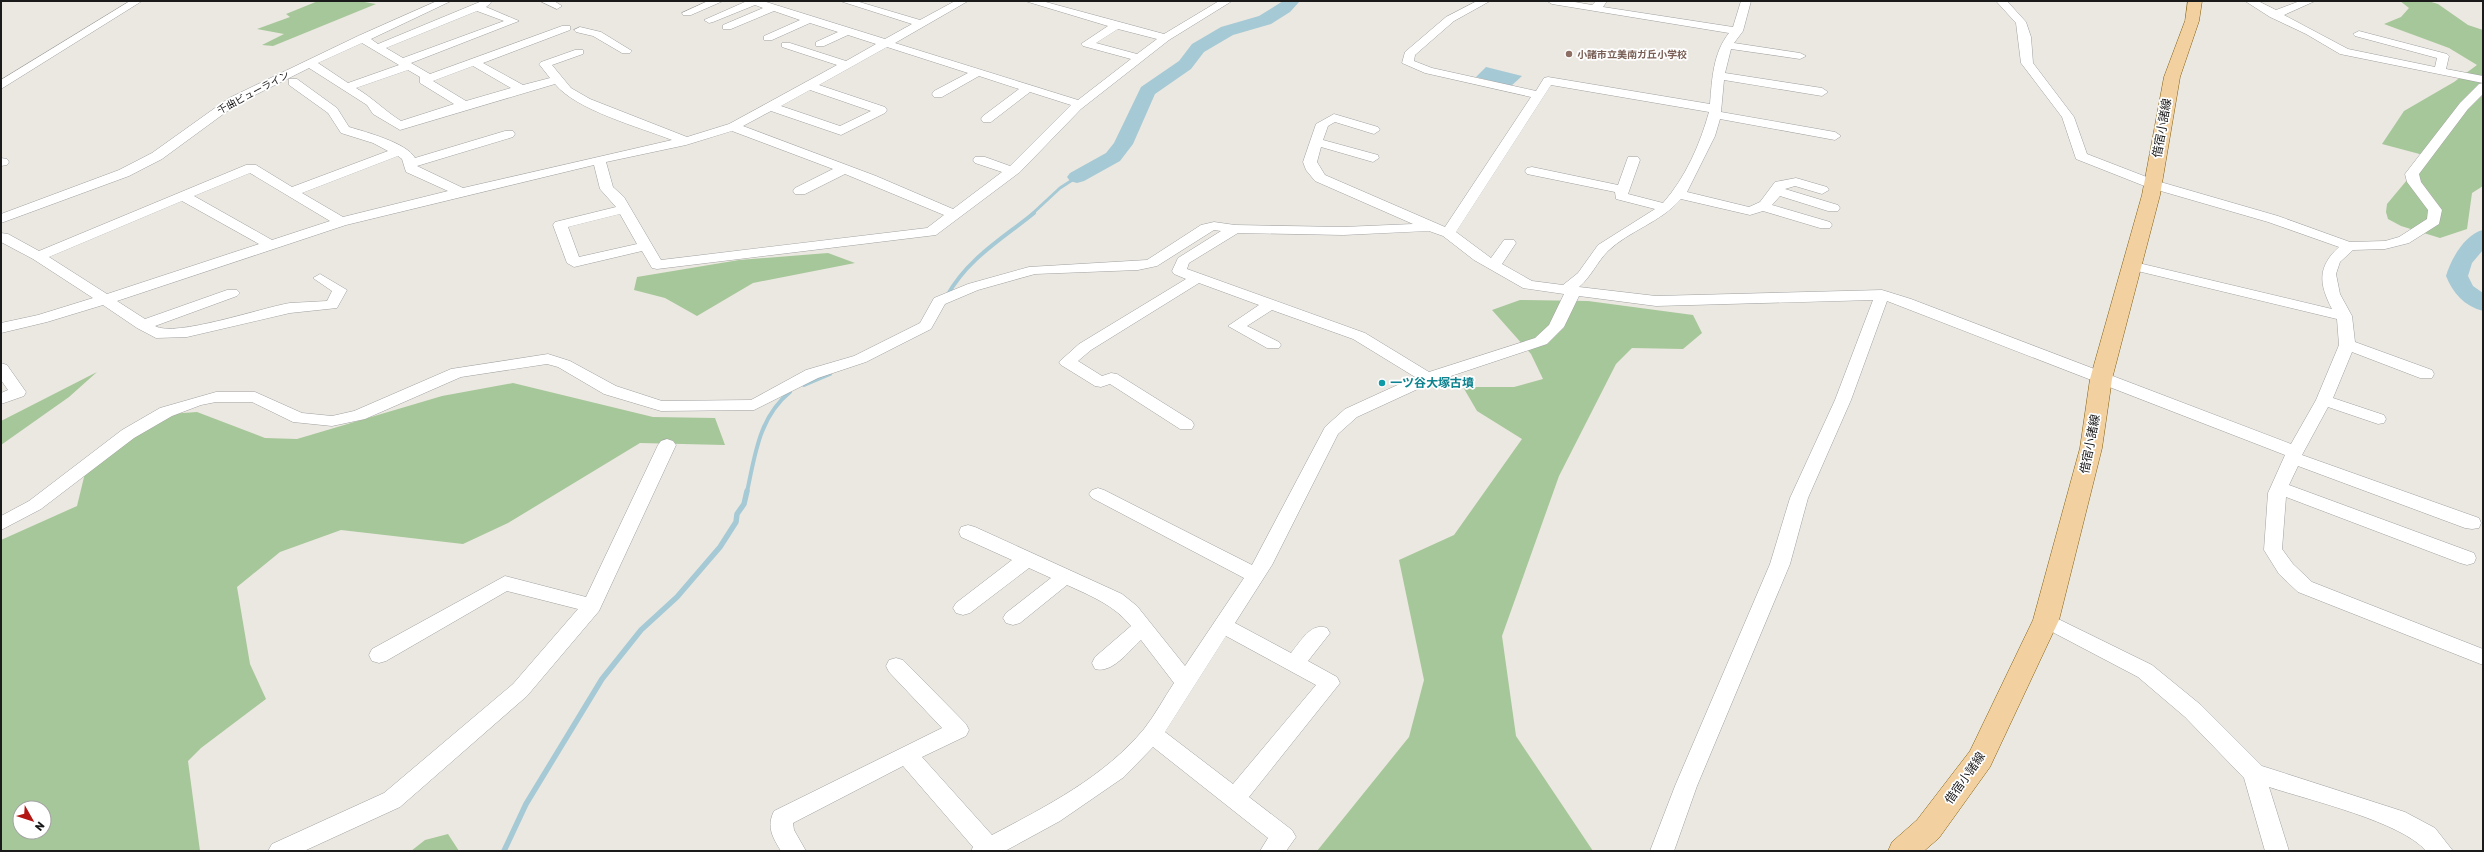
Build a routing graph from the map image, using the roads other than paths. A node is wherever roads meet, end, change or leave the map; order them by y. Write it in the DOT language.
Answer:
graph roads {
  1 [pos="137,1"];
  2 [pos="446,1"];
  3 [pos="492,1"];
  4 [pos="718,1"];
  5 [pos="753,1"];
  6 [pos="845,1"];
  7 [pos="963,1"];
  8 [pos="1030,1"];
  9 [pos="1227,1"];
  10 [pos="1485,1"];
  11 [pos="1552,1"];
  12 [pos="1746,1"];
  13 [pos="2001,1"];
  14 [pos="2195,1"];
  15 [pos="2250,1"];
  16 [pos="2310,1"];
  17 [pos="1598,5"];
  18 [pos="477,7"];
  19 [pos="772,8"];
  20 [pos="687,13"];
  21 [pos="2274,15"];
  22 [pos="810,19"];
  23 [pos="708,20"];
  24 [pos="922,24"];
  25 [pos="1116,25"];
  26 [pos="727,27"];
  27 [pos="566,28"];
  28 [pos="580,30"];
  29 [pos="848,31"];
  30 [pos="1737,31"];
  31 [pos="2359,34"];
  32 [pos="362,38"];
  33 [pos="1165,38"];
  34 [pos="820,44"];
  35 [pos="889,44"];
  36 [pos="1726,45"];
  37 [pos="377,48"];
  38 [pos="626,51"];
  39 [pos="579,52"];
  40 [pos="1800,56"];
  41 [pos="1139,58"];
  42 [pos="474,62"];
  43 [pos="309,63"];
  44 [pos="406,64"];
  45 [pos="848,65"];
  46 [pos="978,72"];
  47 [pos="2440,72"];
  48 [pos="1718,76"];
  49 [pos="424,80"];
  50 [pos="558,80"];
  51 [pos="2483,80"];
  52 [pos="293,82"];
  53 [pos="1,85"];
  54 [pos="811,86"];
  55 [pos="347,87"];
  56 [pos="2483,87"];
  57 [pos="521,89"];
  58 [pos="1027,89"];
  59 [pos="1822,92"];
  60 [pos="938,94"];
  61 [pos="1538,95"];
  62 [pos="464,105"];
  63 [pos="1078,106"];
  64 [pos="772,107"];
  65 [pos="1714,112"];
  66 [pos="987,119"];
  67 [pos="400,126"];
  68 [pos="733,127"];
  69 [pos="1374,130"];
  70 [pos="509,134"];
  71 [pos="1835,136"];
  72 [pos="369,137"];
  73 [pos="686,141"];
  74 [pos="1316,142"];
  75 [pos="400,151"];
  76 [pos="1373,158"];
  77 [pos="599,159"];
  78 [pos="980,160"];
  79 [pos="1633,160"];
  80 [pos="410,163"];
  81 [pos="844,169"];
  82 [pos="1011,171"];
  83 [pos="1532,171"];
  84 [pos="2152,184"];
  85 [pos="1623,190"];
  86 [pos="1822,190"];
  87 [pos="800,191"];
  88 [pos="1777,191"];
  89 [pos="291,192"];
  90 [pos="461,192"];
  91 [pos="1678,194"];
  92 [pos="183,196"];
  93 [pos="1762,206"];
  94 [pos="1666,208"];
  95 [pos="1833,208"];
  96 [pos="623,209"];
  97 [pos="953,214"];
  98 [pos="1,219"];
  99 [pos="341,222"];
  100 [pos="1825,225"];
  101 [pos="1430,226"];
  102 [pos="1235,229"];
  103 [pos="1448,233"];
  104 [pos="3,237"];
  105 [pos="1509,243"];
  106 [pos="270,245"];
  107 [pos="645,246"];
  108 [pos="2349,246"];
  109 [pos="38,256"];
  110 [pos="1494,265"];
  111 [pos="2130,265"];
  112 [pos="320,278"];
  113 [pos="1196,278"];
  114 [pos="1570,291"];
  115 [pos="232,293"];
  116 [pos="1882,294"];
  117 [pos="107,299"];
  118 [pos="1269,305"];
  119 [pos="2344,316"];
  120 [pos="142,325"];
  121 [pos="1,328"];
  122 [pos="2347,344"];
  123 [pos="1273,345"];
  124 [pos="1,368"];
  125 [pos="2426,374"];
  126 [pos="1427,378"];
  127 [pos="2101,379"];
  128 [pos="1,399"];
  129 [pos="2324,400"];
  130 [pos="2378,419"];
  131 [pos="1186,425"];
  132 [pos="667,445"];
  133 [pos="2294,455"];
  134 [pos="2279,488"];
  135 [pos="1098,494"];
  136 [pos="2472,523"];
  137 [pos="1,524"];
  138 [pos="968,532"];
  139 [pos="2467,558"];
  140 [pos="1027,559"];
  141 [pos="1255,575"];
  142 [pos="1065,577"];
  143 [pos="592,606"];
  144 [pos="963,608"];
  145 [pos="1013,618"];
  146 [pos="2046,620"];
  147 [pos="1224,626"];
  148 [pos="1142,628"];
  149 [pos="1320,633"];
  150 [pos="379,655"];
  151 [pos="2483,658"];
  152 [pos="1102,663"];
  153 [pos="1294,663"];
  154 [pos="896,666"];
  155 [pos="1186,683"];
  156 [pos="1152,734"];
  157 [pos="906,754"];
  158 [pos="2254,772"];
  159 [pos="1234,799"];
  160 [pos="986,850"];
  161 [pos="280,851"];
  162 [pos="794,851"];
  163 [pos="1272,851"];
  164 [pos="1662,851"];
  165 [pos="1903,851"];
  166 [pos="2277,851"];
  167 [pos="2441,851"];
  1 -- 53 [label="street"];
  2 -- 32 [label="street, 千曲ビューライン"];
  3 -- 18 [label="street"];
  4 -- 20 [label="street"];
  5 -- 19 [label="street"];
  5 -- 23 [label="street"];
  6 -- 24 [label="street"];
  7 -- 24 [label="street"];
  8 -- 25 [label="street"];
  9 -- 33 [label="street"];
  10 -- 61 [label="street"];
  11 -- 17 [label="street"];
  12 -- 30 [label="street"];
  13 -- 84 [label="street"];
  14 -- 84 [label="main road, 借宿小諸線"];
  15 -- 21 [label="street"];
  16 -- 21 [label="street"];
  17 -- 30 [label="street"];
  18 -- 37 [label="street"];
  18 -- 44 [label="street"];
  19 -- 22 [label="street"];
  19 -- 26 [label="street"];
  21 -- 47 [label="street"];
  22 -- 29 [label="street"];
  22 -- 45 [label="street"];
  24 -- 35 [label="street"];
  25 -- 33 [label="street"];
  25 -- 41 [label="street"];
  27 -- 42 [label="street"];
  28 -- 38 [label="street"];
  29 -- 34 [label="street"];
  29 -- 35 [label="street"];
  30 -- 36 [label="street"];
  31 -- 47 [label="street"];
  32 -- 37 [label="street"];
  32 -- 43 [label="street, 千曲ビューライン"];
  33 -- 41 [label="street"];
  35 -- 45 [label="street"];
  35 -- 46 [label="street"];
  36 -- 40 [label="street"];
  36 -- 48 [label="street"];
  37 -- 44 [label="street"];
  39 -- 50 [label="street"];
  41 -- 63 [label="street"];
  42 -- 49 [label="street"];
  42 -- 57 [label="street"];
  43 -- 55 [label="street"];
  43 -- 98 [label="street, 千曲ビューライン"];
  44 -- 49 [label="street"];
  44 -- 55 [label="street"];
  45 -- 54 [label="street"];
  46 -- 58 [label="street"];
  46 -- 60 [label="street"];
  47 -- 51 [label="street"];
  48 -- 59 [label="street"];
  48 -- 65 [label="street"];
  49 -- 62 [label="street"];
  50 -- 57 [label="street"];
  50 -- 73 [label="street"];
  52 -- 72 [label="street"];
  54 -- 64 [label="street"];
  54 -- 64 [label="street"];
  55 -- 67 [label="street"];
  56 -- 108 [label="street"];
  57 -- 62 [label="street"];
  58 -- 63 [label="street"];
  58 -- 66 [label="street"];
  61 -- 65 [label="street"];
  61 -- 103 [label="street"];
  62 -- 67 [label="street"];
  63 -- 82 [label="street"];
  64 -- 68 [label="street"];
  65 -- 71 [label="street"];
  65 -- 91 [label="street"];
  67 -- 72 [label="street"];
  68 -- 73 [label="street"];
  68 -- 81 [label="street"];
  69 -- 74 [label="street"];
  70 -- 80 [label="street"];
  72 -- 75 [label="street"];
  73 -- 77 [label="street"];
  74 -- 76 [label="street"];
  74 -- 101 [label="street"];
  75 -- 80 [label="street"];
  75 -- 89 [label="street"];
  77 -- 90 [label="street"];
  77 -- 96 [label="street"];
  78 -- 82 [label="street"];
  79 -- 85 [label="street"];
  80 -- 90 [label="street"];
  81 -- 87 [label="street"];
  81 -- 97 [label="street"];
  82 -- 97 [label="street"];
  83 -- 85 [label="street"];
  84 -- 108 [label="street"];
  84 -- 111 [label="main road, 借宿小諸線"];
  85 -- 94 [label="street"];
  86 -- 88 [label="street"];
  88 -- 93 [label="street"];
  88 -- 95 [label="street"];
  89 -- 92 [label="street"];
  89 -- 99 [label="street"];
  90 -- 99 [label="street"];
  91 -- 93 [label="street"];
  91 -- 94 [label="street"];
  92 -- 106 [label="street"];
  92 -- 109 [label="street"];
  93 -- 100 [label="street"];
  94 -- 114 [label="street"];
  96 -- 107 [label="street"];
  96 -- 107 [label="street"];
  97 -- 107 [label="street"];
  99 -- 106 [label="street"];
  101 -- 102 [label="street"];
  101 -- 103 [label="street"];
  102 -- 113 [label="street"];
  102 -- 137 [label="street"];
  103 -- 110 [label="street"];
  104 -- 109 [label="street"];
  105 -- 110 [label="street"];
  106 -- 117 [label="street"];
  108 -- 119 [label="street"];
  109 -- 117 [label="street"];
  110 -- 114 [label="street"];
  111 -- 119 [label="street"];
  111 -- 127 [label="main road, 借宿小諸線"];
  112 -- 120 [label="street"];
  113 -- 118 [label="street"];
  113 -- 131 [label="street"];
  114 -- 116 [label="street"];
  114 -- 126 [label="street"];
  115 -- 120 [label="street"];
  116 -- 127 [label="street"];
  116 -- 164 [label="street"];
  117 -- 120 [label="street"];
  117 -- 121 [label="street"];
  118 -- 123 [label="street"];
  118 -- 126 [label="street"];
  119 -- 122 [label="street"];
  122 -- 125 [label="street"];
  122 -- 129 [label="street"];
  124 -- 128 [label="street"];
  126 -- 141 [label="street"];
  127 -- 133 [label="street"];
  127 -- 146 [label="main road, 借宿小諸線"];
  129 -- 130 [label="street"];
  129 -- 133 [label="street"];
  132 -- 143 [label="street"];
  133 -- 134 [label="street"];
  133 -- 136 [label="street"];
  134 -- 139 [label="street"];
  134 -- 151 [label="street"];
  135 -- 141 [label="street"];
  138 -- 140 [label="street"];
  140 -- 142 [label="street"];
  140 -- 144 [label="street"];
  141 -- 147 [label="street"];
  142 -- 145 [label="street"];
  142 -- 148 [label="street"];
  143 -- 150 [label="street"];
  143 -- 161 [label="street"];
  146 -- 158 [label="street"];
  146 -- 165 [label="main road, 借宿小諸線"];
  147 -- 153 [label="street"];
  147 -- 155 [label="street"];
  148 -- 152 [label="street"];
  148 -- 155 [label="street"];
  149 -- 153 [label="street"];
  153 -- 159 [label="street"];
  154 -- 157 [label="street"];
  155 -- 156 [label="street"];
  156 -- 159 [label="street"];
  156 -- 160 [label="street"];
  157 -- 160 [label="street"];
  157 -- 162 [label="street"];
  158 -- 166 [label="street"];
  158 -- 167 [label="street"];
  159 -- 163 [label="street"];
}
